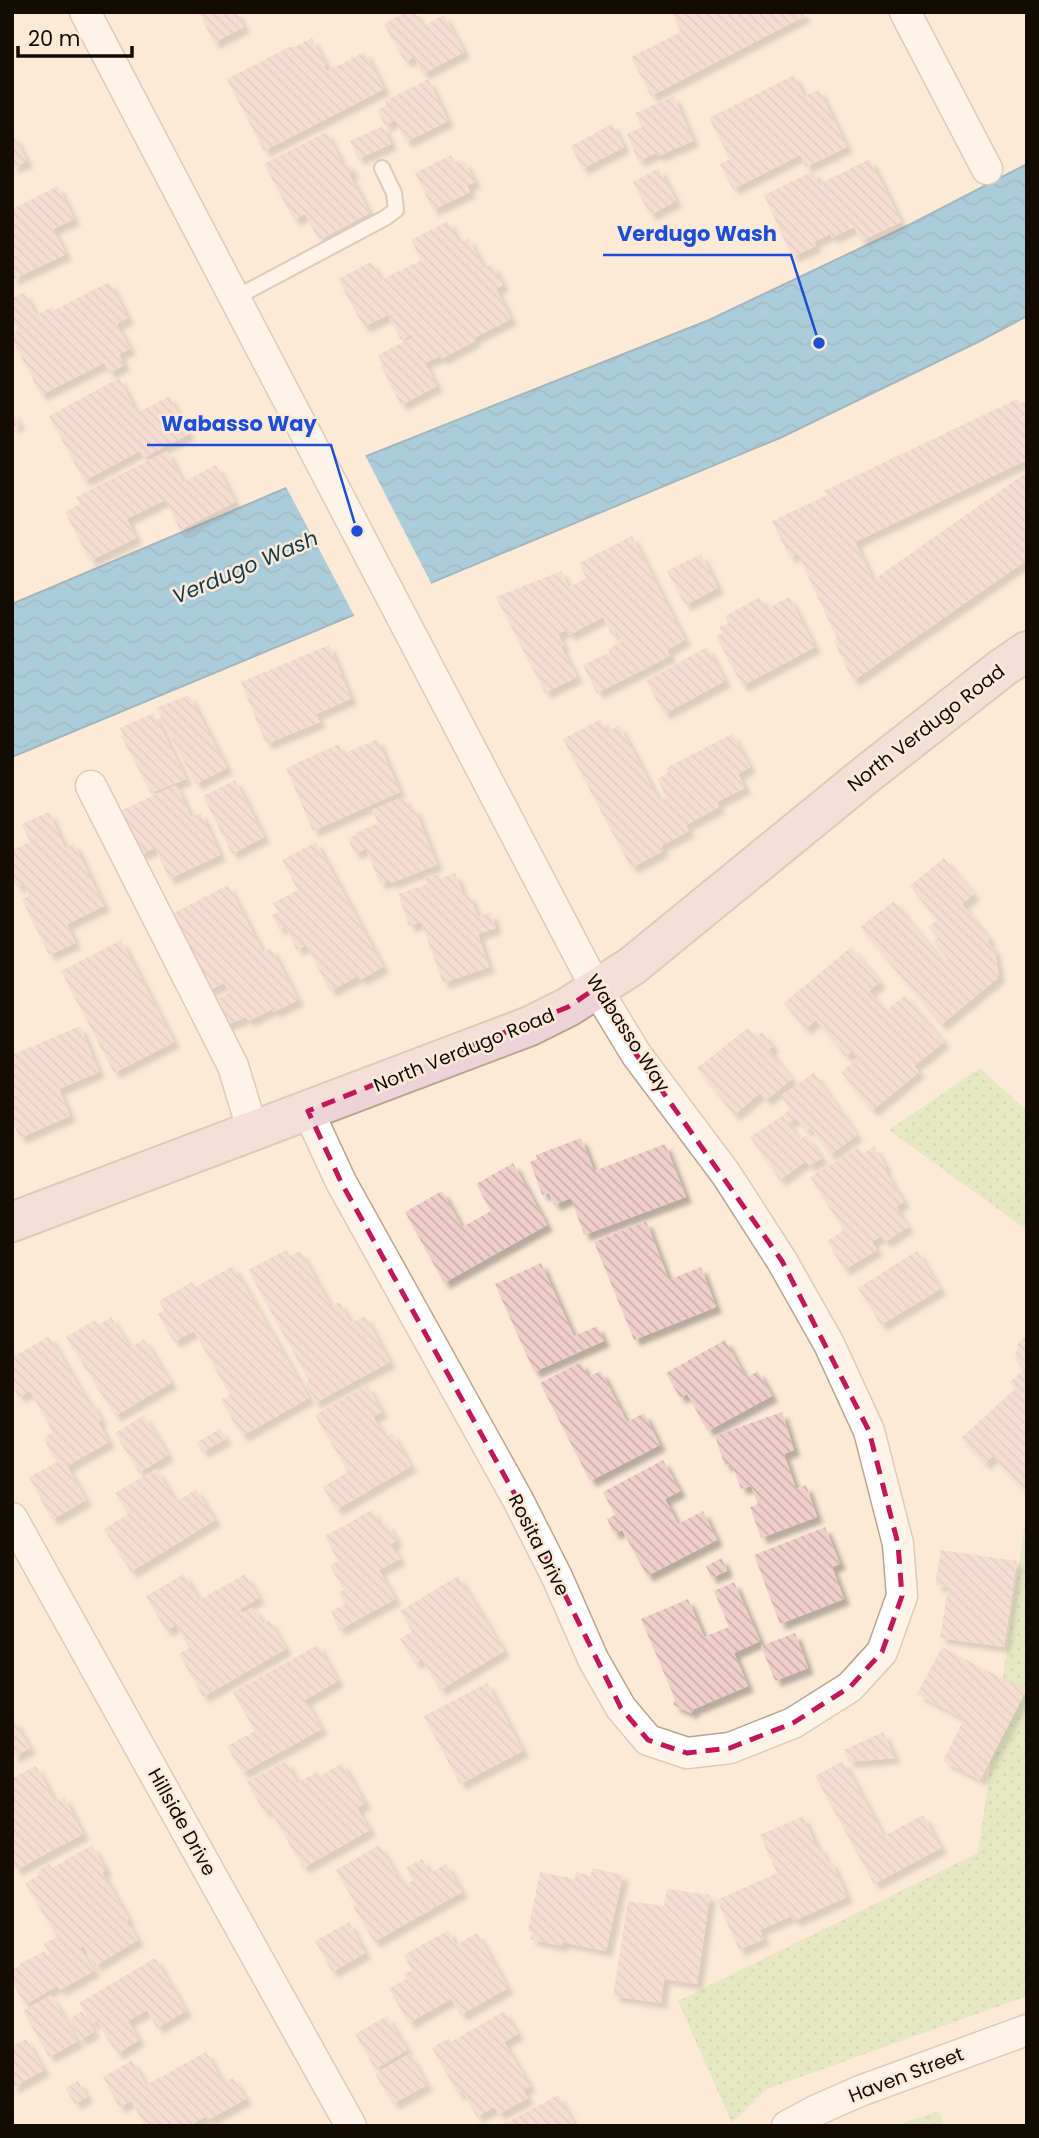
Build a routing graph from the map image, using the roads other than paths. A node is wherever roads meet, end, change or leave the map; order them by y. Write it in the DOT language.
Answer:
graph roads {
  1 [pos="85,12"];
  2 [pos="905,12"];
  3 [pos="382,168"];
  4 [pos="987,169"];
  5 [pos="235,298"];
  6 [pos="1027,651"];
  7 [pos="91,786"];
  8 [pos="596,988"];
  9 [pos="308,1111"];
  10 [pos="253,1132"];
  11 [pos="12,1222"];
  12 [pos="12,1518"];
  13 [pos="882,1652"];
  14 [pos="1027,2030"];
  15 [pos="351,2126"];
  16 [pos="787,2126"];
  1 -- 5 [label="street, Wabasso Way"];
  2 -- 4 [label="street"];
  3 -- 5 [label="lane"];
  5 -- 8 [label="street, Wabasso Way"];
  6 -- 8 [label="main road, North Verdugo Road"];
  7 -- 10 [label="street"];
  8 -- 9 [label="main road, North Verdugo Road"];
  8 -- 13 [label="street, Wabasso Way"];
  9 -- 10 [label="main road, North Verdugo Road"];
  9 -- 13 [label="street, Rosita Drive"];
  10 -- 11 [label="main road, North Verdugo Road"];
  12 -- 15 [label="street, Hillside Drive"];
  14 -- 16 [label="street, Haven Street"];
}
